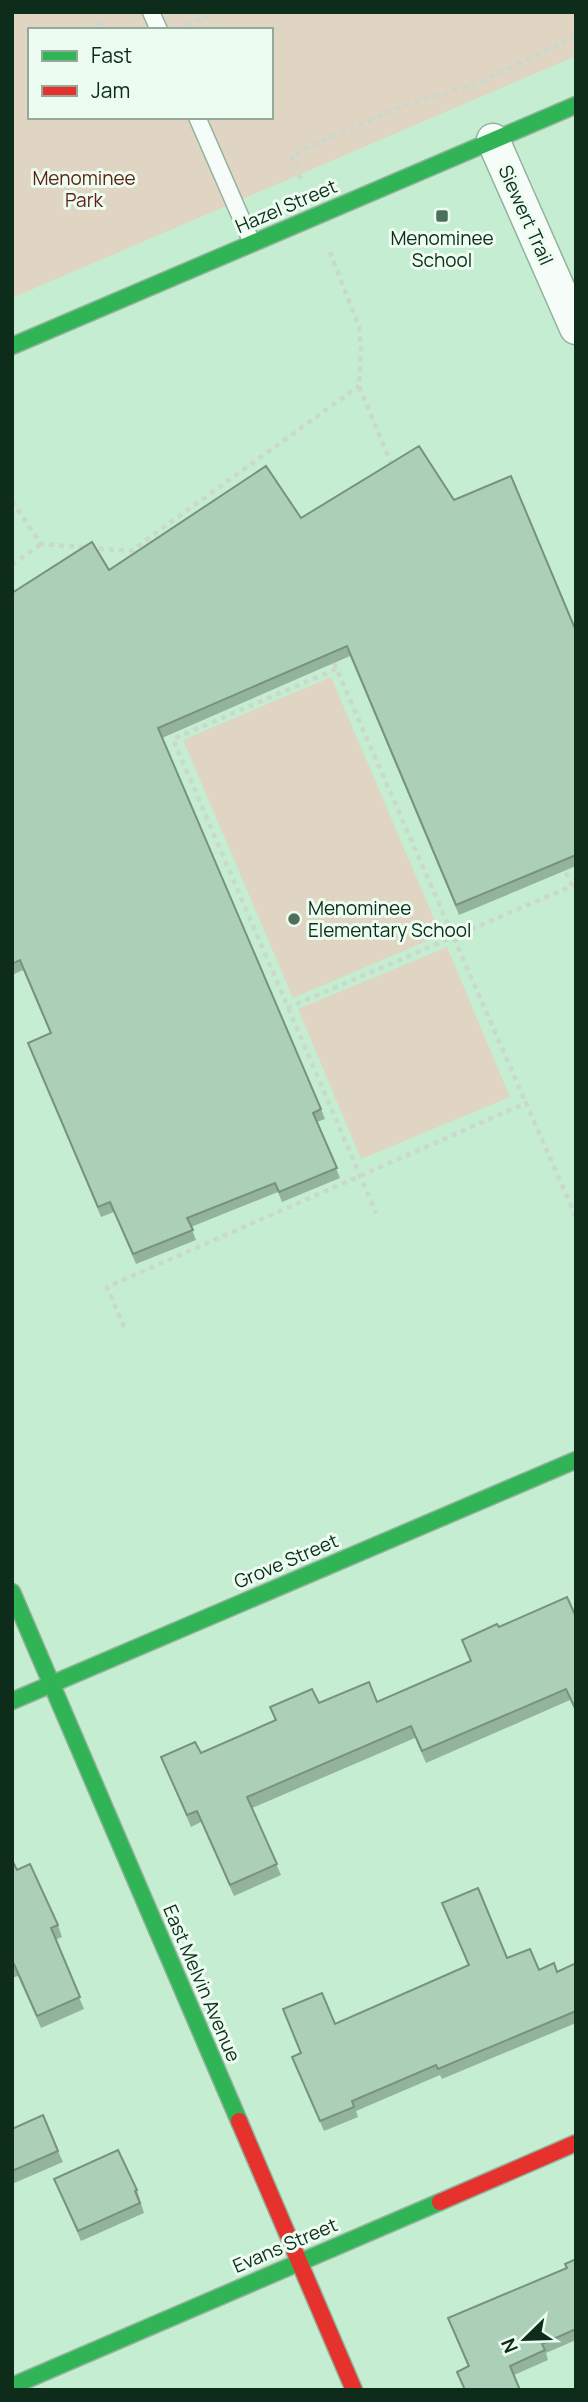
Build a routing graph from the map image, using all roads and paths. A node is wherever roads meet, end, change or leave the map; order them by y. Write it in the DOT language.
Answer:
graph roads {
  1 [pos="94,12"];
  2 [pos="151,12"];
  3 [pos="217,12"];
  4 [pos="101,28"];
  5 [pos="158,28"];
  6 [pos="180,28"];
  7 [pos="576,36"];
  8 [pos="576,105"];
  9 [pos="198,119"];
  10 [pos="493,140"];
  11 [pos="316,216"];
  12 [pos="252,243"];
  13 [pos="576,328"];
  14 [pos="12,346"];
  15 [pos="359,386"];
  16 [pos="395,473"];
  17 [pos="12,501"];
  18 [pos="41,544"];
  19 [pos="131,551"];
  20 [pos="139,562"];
  21 [pos="12,565"];
  22 [pos="561,863"];
  23 [pos="453,938"];
  24 [pos="260,943"];
  25 [pos="251,947"];
  26 [pos="287,1008"];
  27 [pos="526,1103"];
  28 [pos="359,1176"];
  29 [pos="376,1213"];
  30 [pos="576,1217"];
  31 [pos="124,1327"];
  32 [pos="576,1460"];
  33 [pos="12,1592"];
  34 [pos="52,1683"];
  35 [pos="12,1701"];
  36 [pos="576,2143"];
  37 [pos="298,2262"];
  38 [pos="12,2386"];
  39 [pos="354,2390"];
  1 -- 4 [label="path"];
  2 -- 5 [label="lane"];
  3 -- 6 [label="path"];
  7 -- 11 [label="path"];
  8 -- 10 [label="street, Hazel Street"];
  9 -- 12 [label="lane"];
  10 -- 11 [label="street, Hazel Street"];
  10 -- 13 [label="street, Siewert Trail"];
  11 -- 12 [label="street, Hazel Street"];
  11 -- 15 [label="path"];
  12 -- 14 [label="street, Hazel Street"];
  15 -- 16 [label="path"];
  15 -- 19 [label="path"];
  17 -- 18 [label="path"];
  18 -- 19 [label="path"];
  18 -- 21 [label="path"];
  19 -- 20 [label="path"];
  22 -- 23 [label="path"];
  23 -- 24 [label="path"];
  23 -- 26 [label="path"];
  23 -- 27 [label="path"];
  24 -- 25 [label="path"];
  24 -- 26 [label="path"];
  26 -- 28 [label="path"];
  27 -- 28 [label="path"];
  27 -- 30 [label="path"];
  28 -- 29 [label="path"];
  28 -- 31 [label="path"];
  32 -- 34 [label="street, Grove Street"];
  33 -- 34 [label="street, East Melvin Avenue"];
  34 -- 35 [label="street, Grove Street"];
  34 -- 37 [label="street, East Melvin Avenue"];
  36 -- 37 [label="street, Evans Street"];
  37 -- 38 [label="street, Evans Street"];
  37 -- 39 [label="street, East Melvin Avenue"];
}
